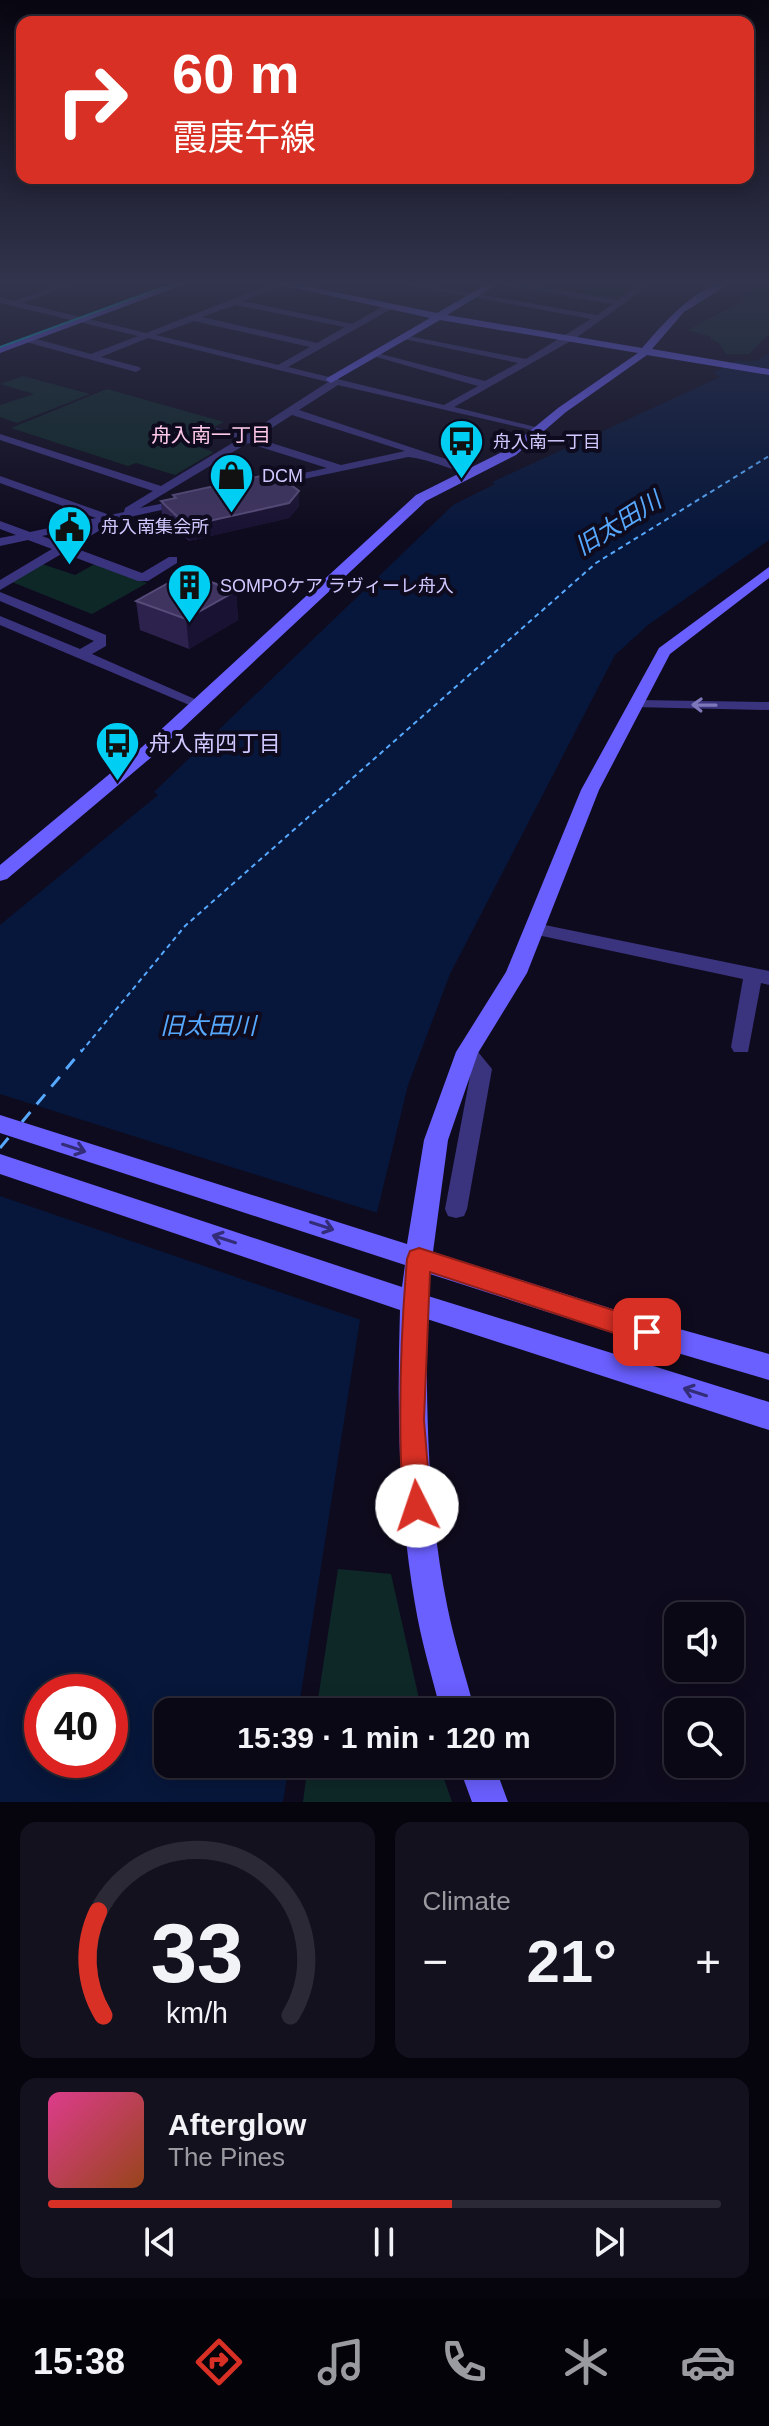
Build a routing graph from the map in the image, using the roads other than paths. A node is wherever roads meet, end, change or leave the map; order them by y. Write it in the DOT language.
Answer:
graph roads {
  1 [pos="122,365"];
  2 [pos="267,365"];
  3 [pos="284,365"];
  4 [pos="358,365"];
  5 [pos="416,365"];
  6 [pos="522,365"];
  7 [pos="628,365"];
  8 [pos="713,365"];
  9 [pos="279,368"];
  10 [pos="136,369"];
  11 [pos="769,372"];
  12 [pos="334,380"];
  13 [pos="487,385"];
  14 [pos="447,407"];
  15 [pos="291,411"];
  16 [pos="220,430"];
  17 [pos="540,431"];
  18 [pos="247,438"];
  19 [pos="4,442"];
  20 [pos="420,454"];
  21 [pos="339,468"];
  22 [pos="472,471"];
  23 [pos="0,479"];
  24 [pos="247,488"];
  25 [pos="160,489"];
  26 [pos="201,498"];
  27 [pos="125,515"];
  28 [pos="111,518"];
  29 [pos="0,525"];
  30 [pos="28,536"];
  31 [pos="0,542"];
  32 [pos="62,548"];
  33 [pos="173,560"];
  34 [pos="769,571"];
  35 [pos="0,586"];
  36 [pos="0,596"];
  37 [pos="0,620"];
  38 [pos="81,654"];
  39 [pos="199,704"];
  40 [pos="638,704"];
  41 [pos="769,706"];
  42 [pos="0,875"];
  43 [pos="535,929"];
  44 [pos="761,976"];
  45 [pos="741,1047"];
  46 [pos="467,1052"];
  47 [pos="0,1124"];
  48 [pos="0,1164"];
  49 [pos="456,1209"];
  50 [pos="419,1259"];
  51 [pos="414,1303"];
  52 [pos="769,1367"];
  53 [pos="769,1416"];
  54 [pos="454,1698"];
  55 [pos="481,1778"];
  56 [pos="490,1802"];
  1 -- 10 [label="street"];
  2 -- 9 [label="street"];
  3 -- 9 [label="street"];
  4 -- 12 [label="street"];
  5 -- 13 [label="street"];
  6 -- 13 [label="street"];
  7 -- 17 [label="street"];
  8 -- 11 [label="street"];
  9 -- 12 [label="street"];
  12 -- 14 [label="street"];
  12 -- 15 [label="street"];
  13 -- 14 [label="street"];
  14 -- 17 [label="street"];
  15 -- 18 [label="street"];
  15 -- 20 [label="street"];
  16 -- 18 [label="street"];
  17 -- 22 [label="street"];
  18 -- 21 [label="street"];
  18 -- 25 [label="street"];
  19 -- 25 [label="street"];
  20 -- 21 [label="street"];
  20 -- 22 [label="street"];
  21 -- 24 [label="street"];
  22 -- 39 [label="street"];
  23 -- 28 [label="street"];
  25 -- 27 [label="street"];
  26 -- 27 [label="street"];
  27 -- 28 [label="street"];
  28 -- 30 [label="street"];
  28 -- 32 [label="street"];
  29 -- 30 [label="street"];
  30 -- 31 [label="street"];
  30 -- 32 [label="street"];
  32 -- 33 [label="street"];
  32 -- 35 [label="street"];
  34 -- 40 [label="street"];
  36 -- 38 [label="street"];
  37 -- 38 [label="street"];
  38 -- 39 [label="street"];
  39 -- 42 [label="street"];
  41 -- 40 [label="street, one-way"];
  40 -- 43 [label="street"];
  43 -- 44 [label="street"];
  43 -- 46 [label="street"];
  44 -- 45 [label="street"];
  46 -- 49 [label="street"];
  46 -- 50 [label="street"];
  47 -- 50 [label="street, one-way"];
  51 -- 48 [label="street, one-way"];
  50 -- 51 [label="street"];
  50 -- 52 [label="street"];
  53 -- 51 [label="street, one-way"];
  51 -- 54 [label="street"];
  55 -- 56 [label="street"];
}
